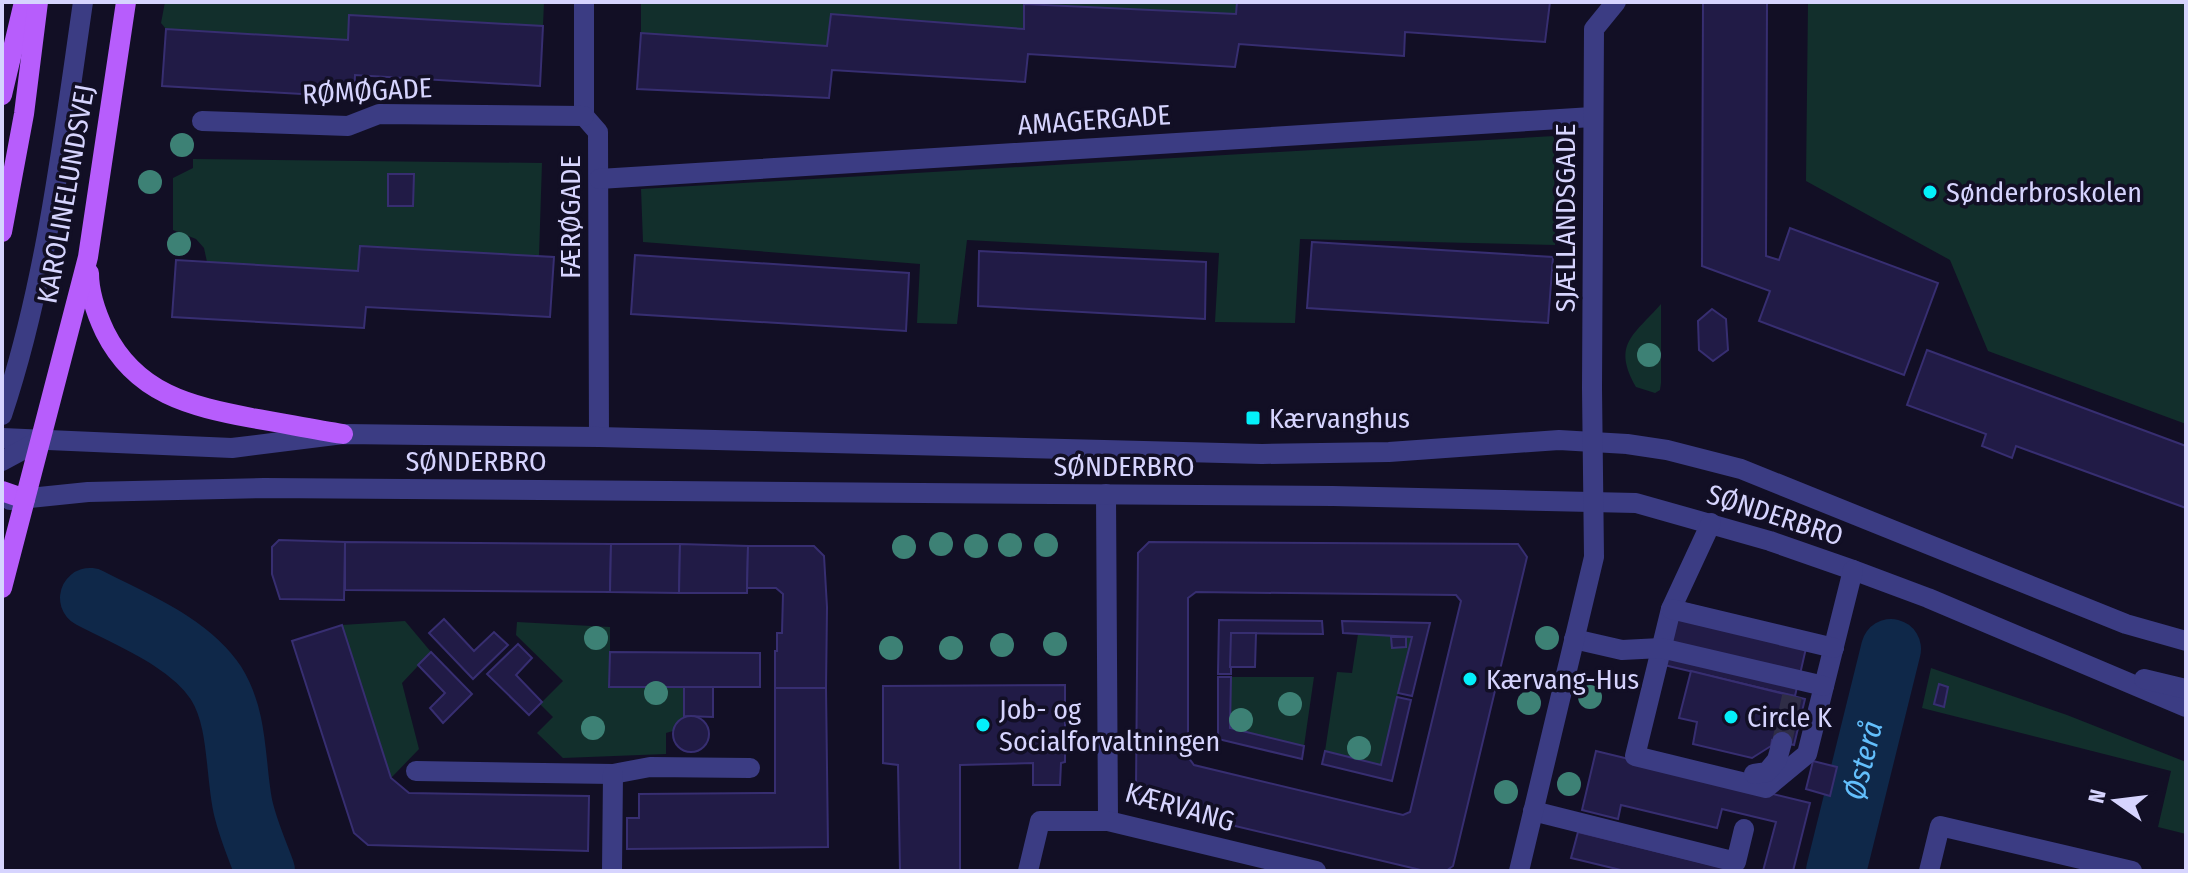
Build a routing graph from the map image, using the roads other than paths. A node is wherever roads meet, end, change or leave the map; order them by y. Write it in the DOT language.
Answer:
graph roads {
  1 [pos="24,2"];
  2 [pos="38,2"];
  3 [pos="83,2"];
  4 [pos="126,2"];
  5 [pos="584,2"];
  6 [pos="1616,2"];
  7 [pos="2,95"];
  8 [pos="584,116"];
  9 [pos="1592,117"];
  10 [pos="202,121"];
  11 [pos="599,179"];
  12 [pos="2,232"];
  13 [pos="88,257"];
  14 [pos="2,415"];
  15 [pos="343,434"];
  16 [pos="599,437"];
  17 [pos="2,438"];
  18 [pos="41,440"];
  19 [pos="1593,441"];
  20 [pos="2,461"];
  21 [pos="2,491"];
  22 [pos="1106,494"];
  23 [pos="25,499"];
  24 [pos="2,501"];
  25 [pos="1593,503"];
  26 [pos="1711,523"];
  27 [pos="1853,570"];
  28 [pos="2,588"];
  29 [pos="1671,609"];
  30 [pos="1574,639"];
  31 [pos="2186,641"];
  32 [pos="1661,648"];
  33 [pos="1834,648"];
  34 [pos="2082,664"];
  35 [pos="1824,686"];
  36 [pos="2186,689"];
  37 [pos="2186,707"];
  38 [pos="1782,742"];
  39 [pos="1638,746"];
  40 [pos="750,768"];
  41 [pos="416,771"];
  42 [pos="613,774"];
  43 [pos="1533,811"];
  44 [pos="1108,821"];
  45 [pos="1744,829"];
  46 [pos="612,871"];
  47 [pos="1028,871"];
  48 [pos="1316,871"];
  49 [pos="1519,871"];
  50 [pos="1929,871"];
  51 [pos="2132,871"];
  1 -- 7 [label="main road"];
  2 -- 12 [label="main road"];
  3 -- 14 [label="street"];
  4 -- 13 [label="main road, KAROLINELUNDSVEJ"];
  5 -- 8 [label="street, FÆRØGADE"];
  6 -- 9 [label="street, SJÆLLANDSGADE"];
  8 -- 10 [label="street, RØMØGADE"];
  8 -- 11 [label="street, FÆRØGADE"];
  9 -- 11 [label="street, AMAGERGADE"];
  9 -- 19 [label="street, SJÆLLANDSGADE"];
  11 -- 16 [label="street, FÆRØGADE"];
  13 -- 15 [label="main road"];
  13 -- 18 [label="main road, KAROLINELUNDSVEJ"];
  15 -- 16 [label="street, SØNDERBRO"];
  15 -- 18 [label="street, SØNDERBRO"];
  16 -- 19 [label="street, SØNDERBRO"];
  17 -- 18 [label="street, SØNDERBRO"];
  18 -- 20 [label="street"];
  18 -- 23 [label="main road, KAROLINELUNDSVEJ"];
  19 -- 25 [label="street, SJÆLLANDSGADE"];
  19 -- 31 [label="street, SØNDERBRO"];
  21 -- 23 [label="main road"];
  22 -- 23 [label="street, SØNDERBRO"];
  22 -- 25 [label="street, SØNDERBRO"];
  22 -- 44 [label="street, KÆRVANG"];
  23 -- 24 [label="street, SØNDERBRO"];
  23 -- 28 [label="main road, KAROLINELUNDSVEJ"];
  25 -- 26 [label="street, SØNDERBRO"];
  25 -- 30 [label="street, SJÆLLANDSGADE"];
  26 -- 27 [label="street, SØNDERBRO"];
  26 -- 29 [label="street"];
  27 -- 33 [label="street"];
  27 -- 34 [label="street, SØNDERBRO"];
  29 -- 32 [label="street"];
  29 -- 33 [label="street"];
  30 -- 32 [label="street"];
  30 -- 43 [label="street, SJÆLLANDSGADE"];
  32 -- 35 [label="street"];
  32 -- 39 [label="street"];
  33 -- 35 [label="street"];
  34 -- 36 [label="street"];
  34 -- 37 [label="street, SØNDERBRO"];
  35 -- 39 [label="street"];
  38 -- 39 [label="street"];
  40 -- 42 [label="street"];
  41 -- 42 [label="street"];
  42 -- 46 [label="street"];
  43 -- 45 [label="street"];
  43 -- 49 [label="street, SJÆLLANDSGADE"];
  44 -- 47 [label="street"];
  44 -- 48 [label="street, KÆRVANG"];
  50 -- 51 [label="street"];
}
